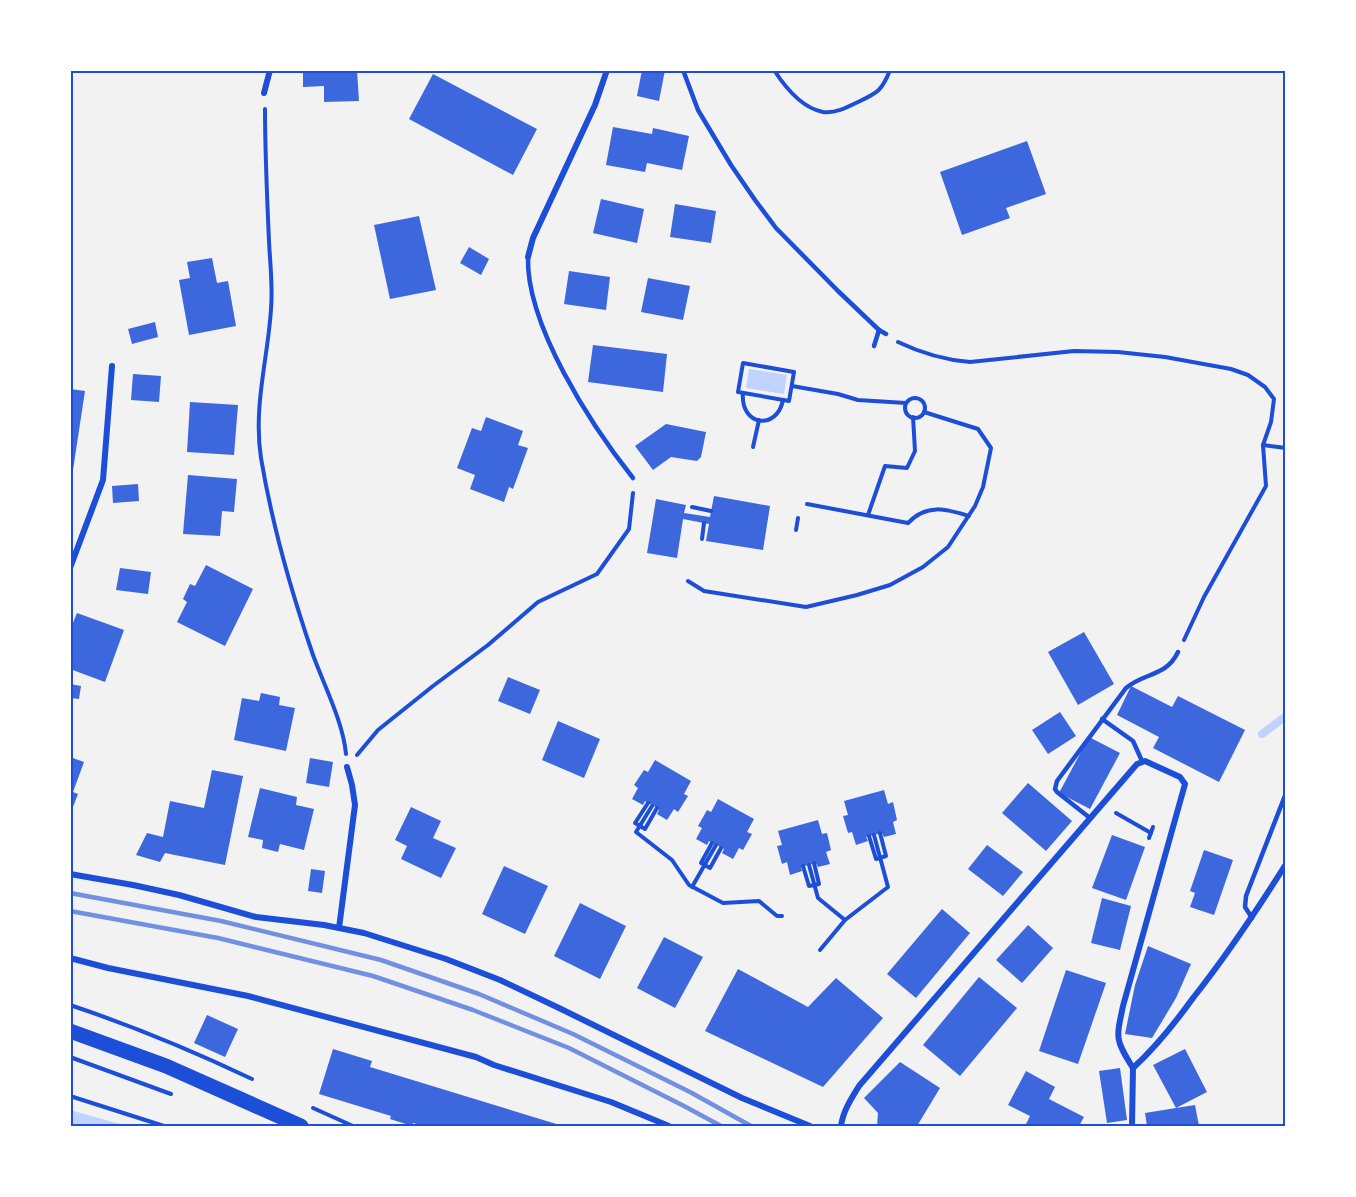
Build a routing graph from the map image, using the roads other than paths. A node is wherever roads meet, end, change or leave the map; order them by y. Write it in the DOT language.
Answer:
graph roads {
  1 [pos="270,70"];
  2 [pos="607,70"];
  3 [pos="683,70"];
  4 [pos="264,93"];
  5 [pos="528,257"];
  6 [pos="879,330"];
  7 [pos="888,336"];
  8 [pos="874,346"];
  9 [pos="112,366"];
  10 [pos="633,478"];
  11 [pos="70,568"];
  12 [pos="1178,652"];
  13 [pos="1102,719"];
  14 [pos="1142,761"];
  15 [pos="346,767"];
  16 [pos="1286,793"];
  17 [pos="1090,818"];
  18 [pos="1286,864"];
  19 [pos="70,874"];
  20 [pos="1252,918"];
  21 [pos="339,928"];
  22 [pos="70,958"];
  23 [pos="70,1031"];
  24 [pos="1133,1068"];
  25 [pos="301,1126"];
  26 [pos="669,1126"];
  27 [pos="810,1126"];
  28 [pos="842,1126"];
  29 [pos="1132,1126"];
  1 -- 4 [label="street"];
  2 -- 5 [label="street"];
  3 -- 6 [label="lane"];
  5 -- 10 [label="lane"];
  6 -- 7 [label="lane"];
  6 -- 8 [label="lane"];
  9 -- 11 [label="street"];
  12 -- 13 [label="lane"];
  13 -- 14 [label="lane"];
  13 -- 17 [label="lane"];
  14 -- 17 [label="street"];
  14 -- 24 [label="street"];
  15 -- 21 [label="street"];
  16 -- 20 [label="lane"];
  17 -- 28 [label="street"];
  18 -- 20 [label="street"];
  19 -- 21 [label="street"];
  20 -- 24 [label="street"];
  21 -- 27 [label="street"];
  22 -- 26 [label="street"];
  23 -- 25 [label="main road"];
  24 -- 29 [label="street"];
}
